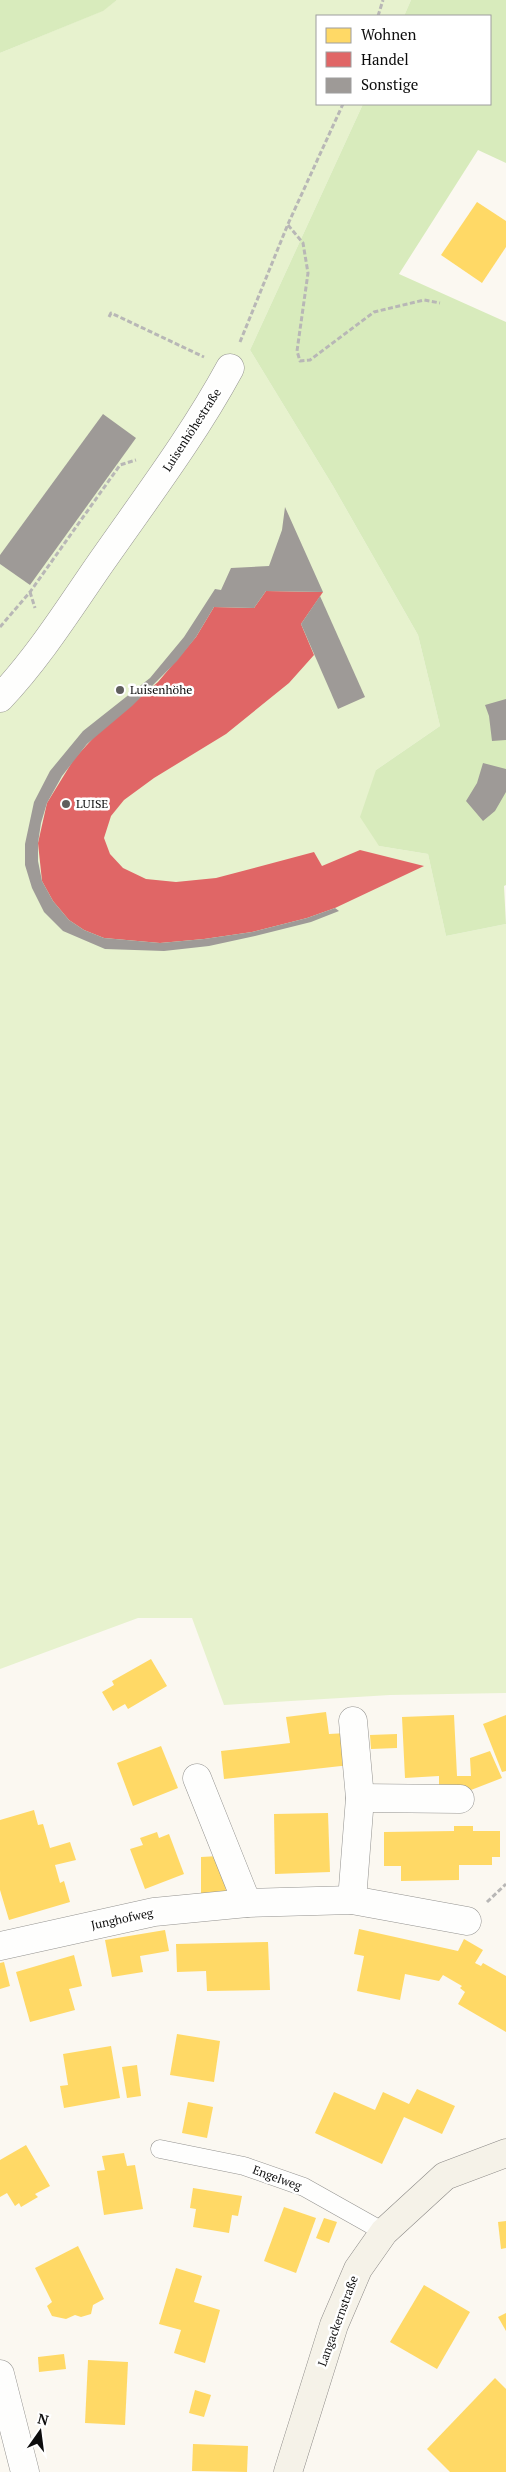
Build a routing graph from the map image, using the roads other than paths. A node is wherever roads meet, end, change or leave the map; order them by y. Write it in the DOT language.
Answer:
graph roads {
  1 [pos="230,368"];
  2 [pos="0,698"];
  3 [pos="353,1721"];
  4 [pos="197,1778"];
  5 [pos="360,1798"];
  6 [pos="460,1799"];
  7 [pos="352,1900"];
  8 [pos="247,1903"];
  9 [pos="467,1921"];
  10 [pos="0,1946"];
  11 [pos="160,2149"];
  12 [pos="506,2153"];
  13 [pos="384,2232"];
  14 [pos="0,2374"];
  15 [pos="26,2472"];
  16 [pos="288,2472"];
  1 -- 2 [label="street, Luisenhöhestraße"];
  3 -- 5 [label="street"];
  4 -- 8 [label="street"];
  5 -- 6 [label="street"];
  5 -- 7 [label="street"];
  7 -- 8 [label="street, Junghofweg"];
  7 -- 9 [label="street, Junghofweg"];
  8 -- 10 [label="street, Junghofweg"];
  11 -- 13 [label="lane, Engelweg"];
  12 -- 13 [label="street, Langackernstraße"];
  13 -- 16 [label="street, Langackernstraße"];
  14 -- 15 [label="street"];
}
